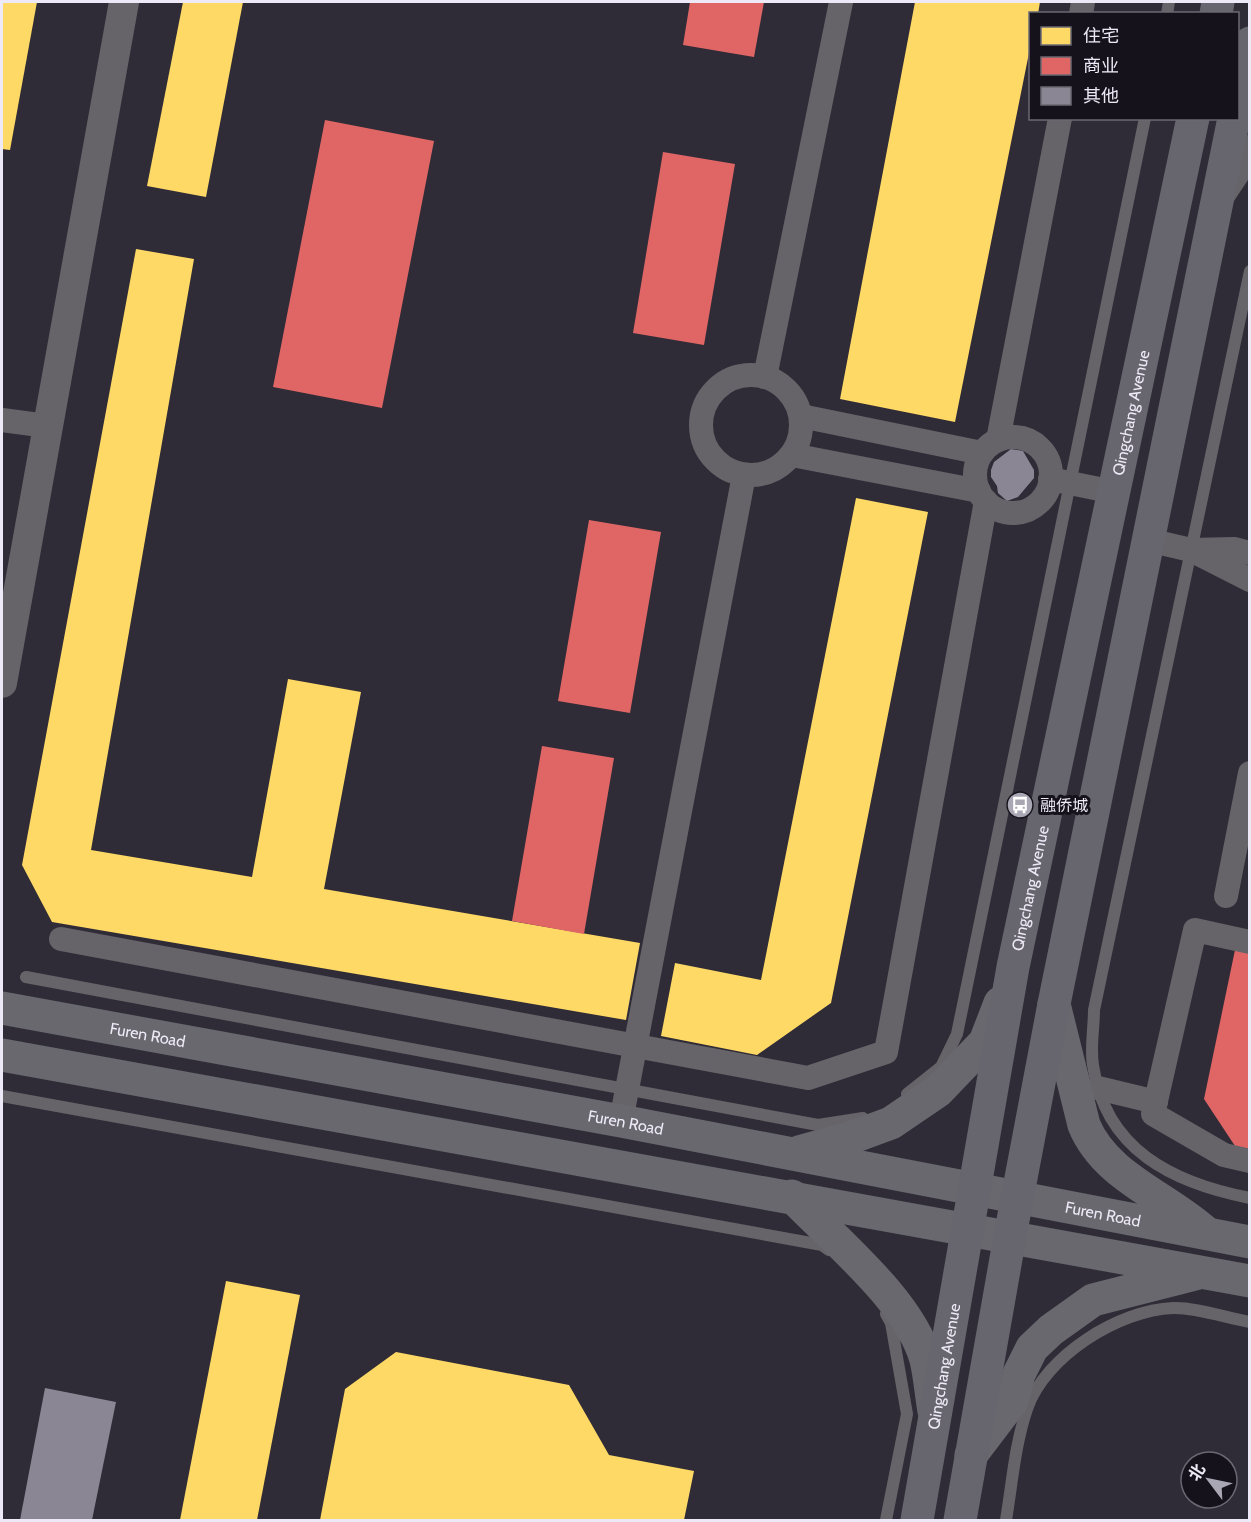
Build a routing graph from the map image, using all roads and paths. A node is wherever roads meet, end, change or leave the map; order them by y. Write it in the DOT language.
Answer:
graph roads {
  1 [pos="110,2"];
  2 [pos="124,2"];
  3 [pos="841,2"];
  4 [pos="1250,42"];
  5 [pos="1239,96"];
  6 [pos="1060,120"];
  7 [pos="1146,120"];
  8 [pos="1194,120"];
  9 [pos="1234,120"];
  10 [pos="1250,150"];
  11 [pos="1217,200"];
  12 [pos="1250,271"];
  13 [pos="765,377"];
  14 [pos="801,416"];
  15 [pos="2,420"];
  16 [pos="40,426"];
  17 [pos="990,446"];
  18 [pos="792,455"];
  19 [pos="744,475"];
  20 [pos="1061,481"];
  21 [pos="1114,492"];
  22 [pos="982,496"];
  23 [pos="1148,540"];
  24 [pos="1191,550"];
  25 [pos="1250,553"];
  26 [pos="1250,580"];
  27 [pos="2,583"];
  28 [pos="2,683"];
  29 [pos="1250,773"];
  30 [pos="1226,896"];
  31 [pos="61,939"];
  32 [pos="1250,942"];
  33 [pos="1013,968"];
  34 [pos="26,977"];
  35 [pos="1054,1004"];
  36 [pos="2,1008"];
  37 [pos="635,1047"];
  38 [pos="2,1055"];
  39 [pos="1098,1088"];
  40 [pos="627,1089"];
  41 [pos="2,1096"];
  42 [pos="1156,1102"];
  43 [pos="895,1103"];
  44 [pos="878,1111"];
  45 [pos="621,1121"];
  46 [pos="793,1154"];
  47 [pos="1250,1161"];
  48 [pos="976,1189"];
  49 [pos="792,1196"];
  50 [pos="1018,1197"];
  51 [pos="1250,1198"];
  52 [pos="969,1230"];
  53 [pos="1209,1235"];
  54 [pos="1010,1236"];
  55 [pos="1250,1242"];
  56 [pos="1202,1272"];
  57 [pos="1250,1281"];
  58 [pos="1250,1322"];
  59 [pos="936,1422"];
  60 [pos="971,1455"];
  61 [pos="886,1521"];
  62 [pos="917,1521"];
  63 [pos="960,1521"];
  64 [pos="1006,1521"];
  1 -- 16 [label="street"];
  2 -- 16 [label="street"];
  3 -- 13 [label="street"];
  4 -- 5 [label="main road"];
  6 -- 17 [label="street"];
  7 -- 20 [label="lane"];
  8 -- 21 [label="main road, Qingchang Avenue"];
  9 -- 11 [label="main road"];
  10 -- 11 [label="street"];
  11 -- 23 [label="main road"];
  12 -- 24 [label="lane"];
  13 -- 14 [label="street"];
  13 -- 19 [label="street"];
  14 -- 17 [label="street"];
  14 -- 18 [label="street"];
  15 -- 16 [label="street"];
  16 -- 27 [label="street"];
  16 -- 28 [label="street"];
  17 -- 20 [label="street"];
  17 -- 22 [label="street"];
  18 -- 19 [label="street"];
  18 -- 22 [label="street"];
  19 -- 37 [label="street"];
  20 -- 21 [label="street"];
  20 -- 22 [label="street"];
  20 -- 43 [label="lane"];
  21 -- 33 [label="main road, Qingchang Avenue"];
  22 -- 37 [label="street"];
  23 -- 24 [label="street"];
  23 -- 35 [label="main road"];
  24 -- 25 [label="street"];
  24 -- 26 [label="street"];
  24 -- 39 [label="lane"];
  29 -- 30 [label="street"];
  31 -- 37 [label="street"];
  32 -- 42 [label="street"];
  33 -- 46 [label="main road"];
  33 -- 48 [label="main road, Qingchang Avenue"];
  34 -- 40 [label="lane"];
  35 -- 50 [label="main road"];
  35 -- 53 [label="main road"];
  36 -- 45 [label="main road, Furen Road"];
  37 -- 40 [label="street"];
  38 -- 49 [label="main road"];
  39 -- 42 [label="street"];
  39 -- 51 [label="lane"];
  40 -- 44 [label="lane"];
  40 -- 45 [label="street"];
  41 -- 61 [label="lane"];
  42 -- 47 [label="street"];
  45 -- 46 [label="main road, Furen Road"];
  46 -- 48 [label="main road, Furen Road"];
  48 -- 50 [label="main road, Furen Road"];
  48 -- 52 [label="main road, Qingchang Avenue"];
  49 -- 52 [label="main road"];
  49 -- 59 [label="main road"];
  50 -- 53 [label="main road, Furen Road"];
  50 -- 54 [label="main road"];
  52 -- 54 [label="main road"];
  52 -- 59 [label="main road, Qingchang Avenue"];
  53 -- 55 [label="main road, Furen Road"];
  54 -- 56 [label="main road"];
  54 -- 60 [label="main road"];
  56 -- 57 [label="main road"];
  56 -- 60 [label="main road"];
  58 -- 64 [label="lane"];
  59 -- 62 [label="main road, Qingchang Avenue"];
  60 -- 63 [label="main road"];
}
